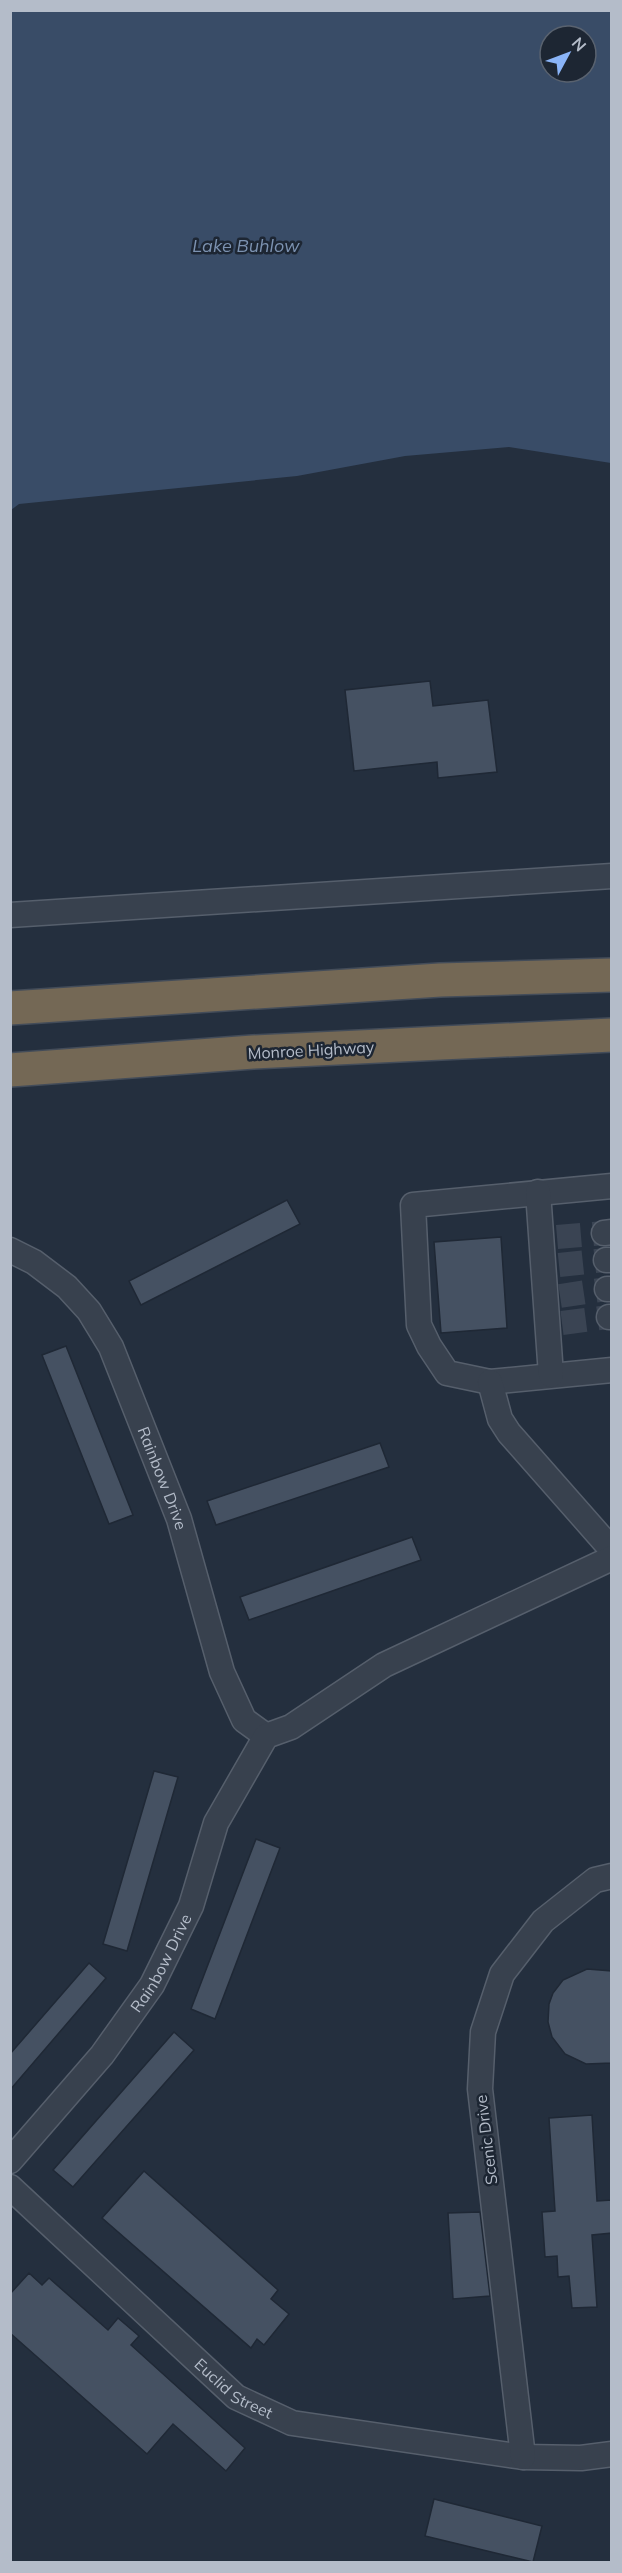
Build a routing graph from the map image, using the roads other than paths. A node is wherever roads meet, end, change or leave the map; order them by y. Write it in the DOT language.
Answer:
graph roads {
  1 [pos="612,876"];
  2 [pos="10,915"];
  3 [pos="612,975"];
  4 [pos="10,1008"];
  5 [pos="612,1035"];
  6 [pos="10,1070"];
  7 [pos="612,1186"];
  8 [pos="538,1192"];
  9 [pos="10,1250"];
  10 [pos="612,1370"];
  11 [pos="551,1375"];
  12 [pos="490,1382"];
  13 [pos="612,1550"];
  14 [pos="612,1558"];
  15 [pos="266,1736"];
  16 [pos="612,1876"];
  17 [pos="10,2161"];
  18 [pos="10,2187"];
  19 [pos="612,2454"];
  20 [pos="523,2457"];
  1 -- 2 [label="street"];
  3 -- 4 [label="highway"];
  5 -- 6 [label="highway, Monroe Highway"];
  7 -- 8 [label="street"];
  8 -- 11 [label="street"];
  8 -- 12 [label="street"];
  9 -- 15 [label="street, Rainbow Drive"];
  10 -- 11 [label="street"];
  11 -- 12 [label="street"];
  12 -- 13 [label="street"];
  14 -- 15 [label="street"];
  15 -- 17 [label="street, Rainbow Drive"];
  16 -- 20 [label="street, Scenic Drive"];
  18 -- 20 [label="street, Euclid Street"];
  19 -- 20 [label="street, Euclid Street"];
}
